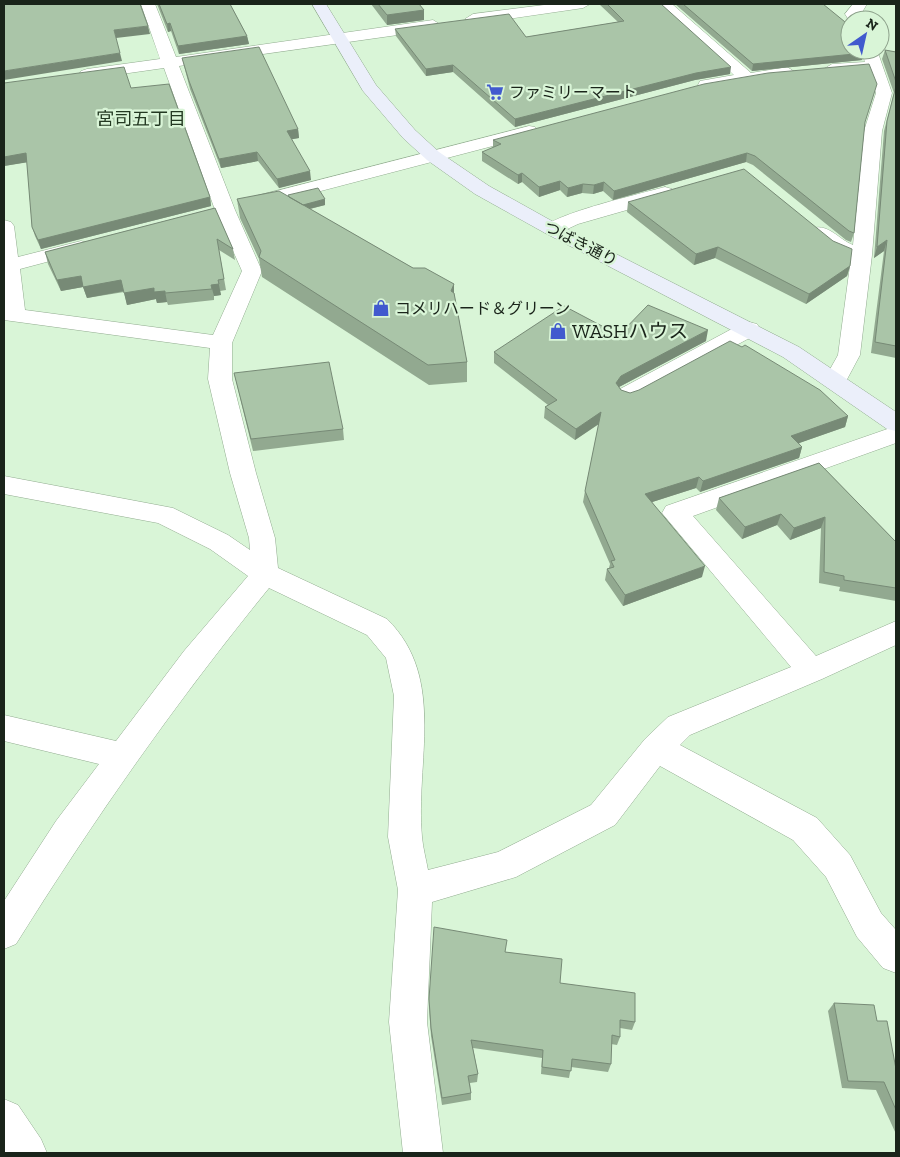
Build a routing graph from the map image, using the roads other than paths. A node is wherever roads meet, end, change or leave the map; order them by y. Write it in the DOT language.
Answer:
graph roads {
  1 [pos="148,4"];
  2 [pos="319,4"];
  3 [pos="583,4"];
  4 [pos="664,4"];
  5 [pos="340,38"];
  6 [pos="854,60"];
  7 [pos="876,60"];
  8 [pos="170,62"];
  9 [pos="72,76"];
  10 [pos="746,77"];
  11 [pos="691,89"];
  12 [pos="548,126"];
  13 [pos="433,156"];
  14 [pos="681,189"];
  15 [pos="215,212"];
  16 [pos="809,223"];
  17 [pos="4,226"];
  18 [pos="552,229"];
  19 [pos="102,242"];
  20 [pos="862,255"];
  21 [pos="6,267"];
  22 [pos="9,315"];
  23 [pos="749,329"];
  24 [pos="221,343"];
  25 [pos="836,380"];
  26 [pos="628,394"];
  27 [pos="896,423"];
  28 [pos="896,434"];
  29 [pos="4,485"];
  30 [pos="265,574"];
  31 [pos="896,632"];
  32 [pos="812,671"];
  33 [pos="4,728"];
  34 [pos="656,748"];
  35 [pos="123,756"];
  36 [pos="416,890"];
  37 [pos="4,932"];
  38 [pos="896,956"];
  39 [pos="4,1119"];
  40 [pos="26,1153"];
  41 [pos="423,1153"];
  1 -- 8 [label="street"];
  2 -- 5 [label="main road, つばき通り"];
  3 -- 5 [label="street"];
  4 -- 10 [label="street"];
  5 -- 8 [label="street"];
  5 -- 13 [label="main road, つばき通り"];
  6 -- 10 [label="street"];
  7 -- 20 [label="street"];
  8 -- 9 [label="street"];
  8 -- 15 [label="street"];
  10 -- 11 [label="street"];
  12 -- 13 [label="street"];
  13 -- 15 [label="street"];
  13 -- 18 [label="main road, つばき通り"];
  14 -- 18 [label="street"];
  15 -- 24 [label="street"];
  16 -- 20 [label="street"];
  17 -- 21 [label="street"];
  18 -- 23 [label="main road, つばき通り"];
  19 -- 21 [label="street"];
  20 -- 25 [label="street"];
  21 -- 22 [label="street"];
  22 -- 24 [label="street"];
  23 -- 25 [label="main road, つばき通り"];
  23 -- 26 [label="street"];
  24 -- 30 [label="street"];
  25 -- 27 [label="main road, つばき通り"];
  28 -- 32 [label="street"];
  29 -- 30 [label="street"];
  30 -- 35 [label="street"];
  30 -- 36 [label="street"];
  31 -- 32 [label="street"];
  32 -- 34 [label="street"];
  33 -- 35 [label="street"];
  34 -- 36 [label="street"];
  34 -- 38 [label="street"];
  35 -- 37 [label="street"];
  36 -- 41 [label="street"];
  39 -- 40 [label="street"];
}
